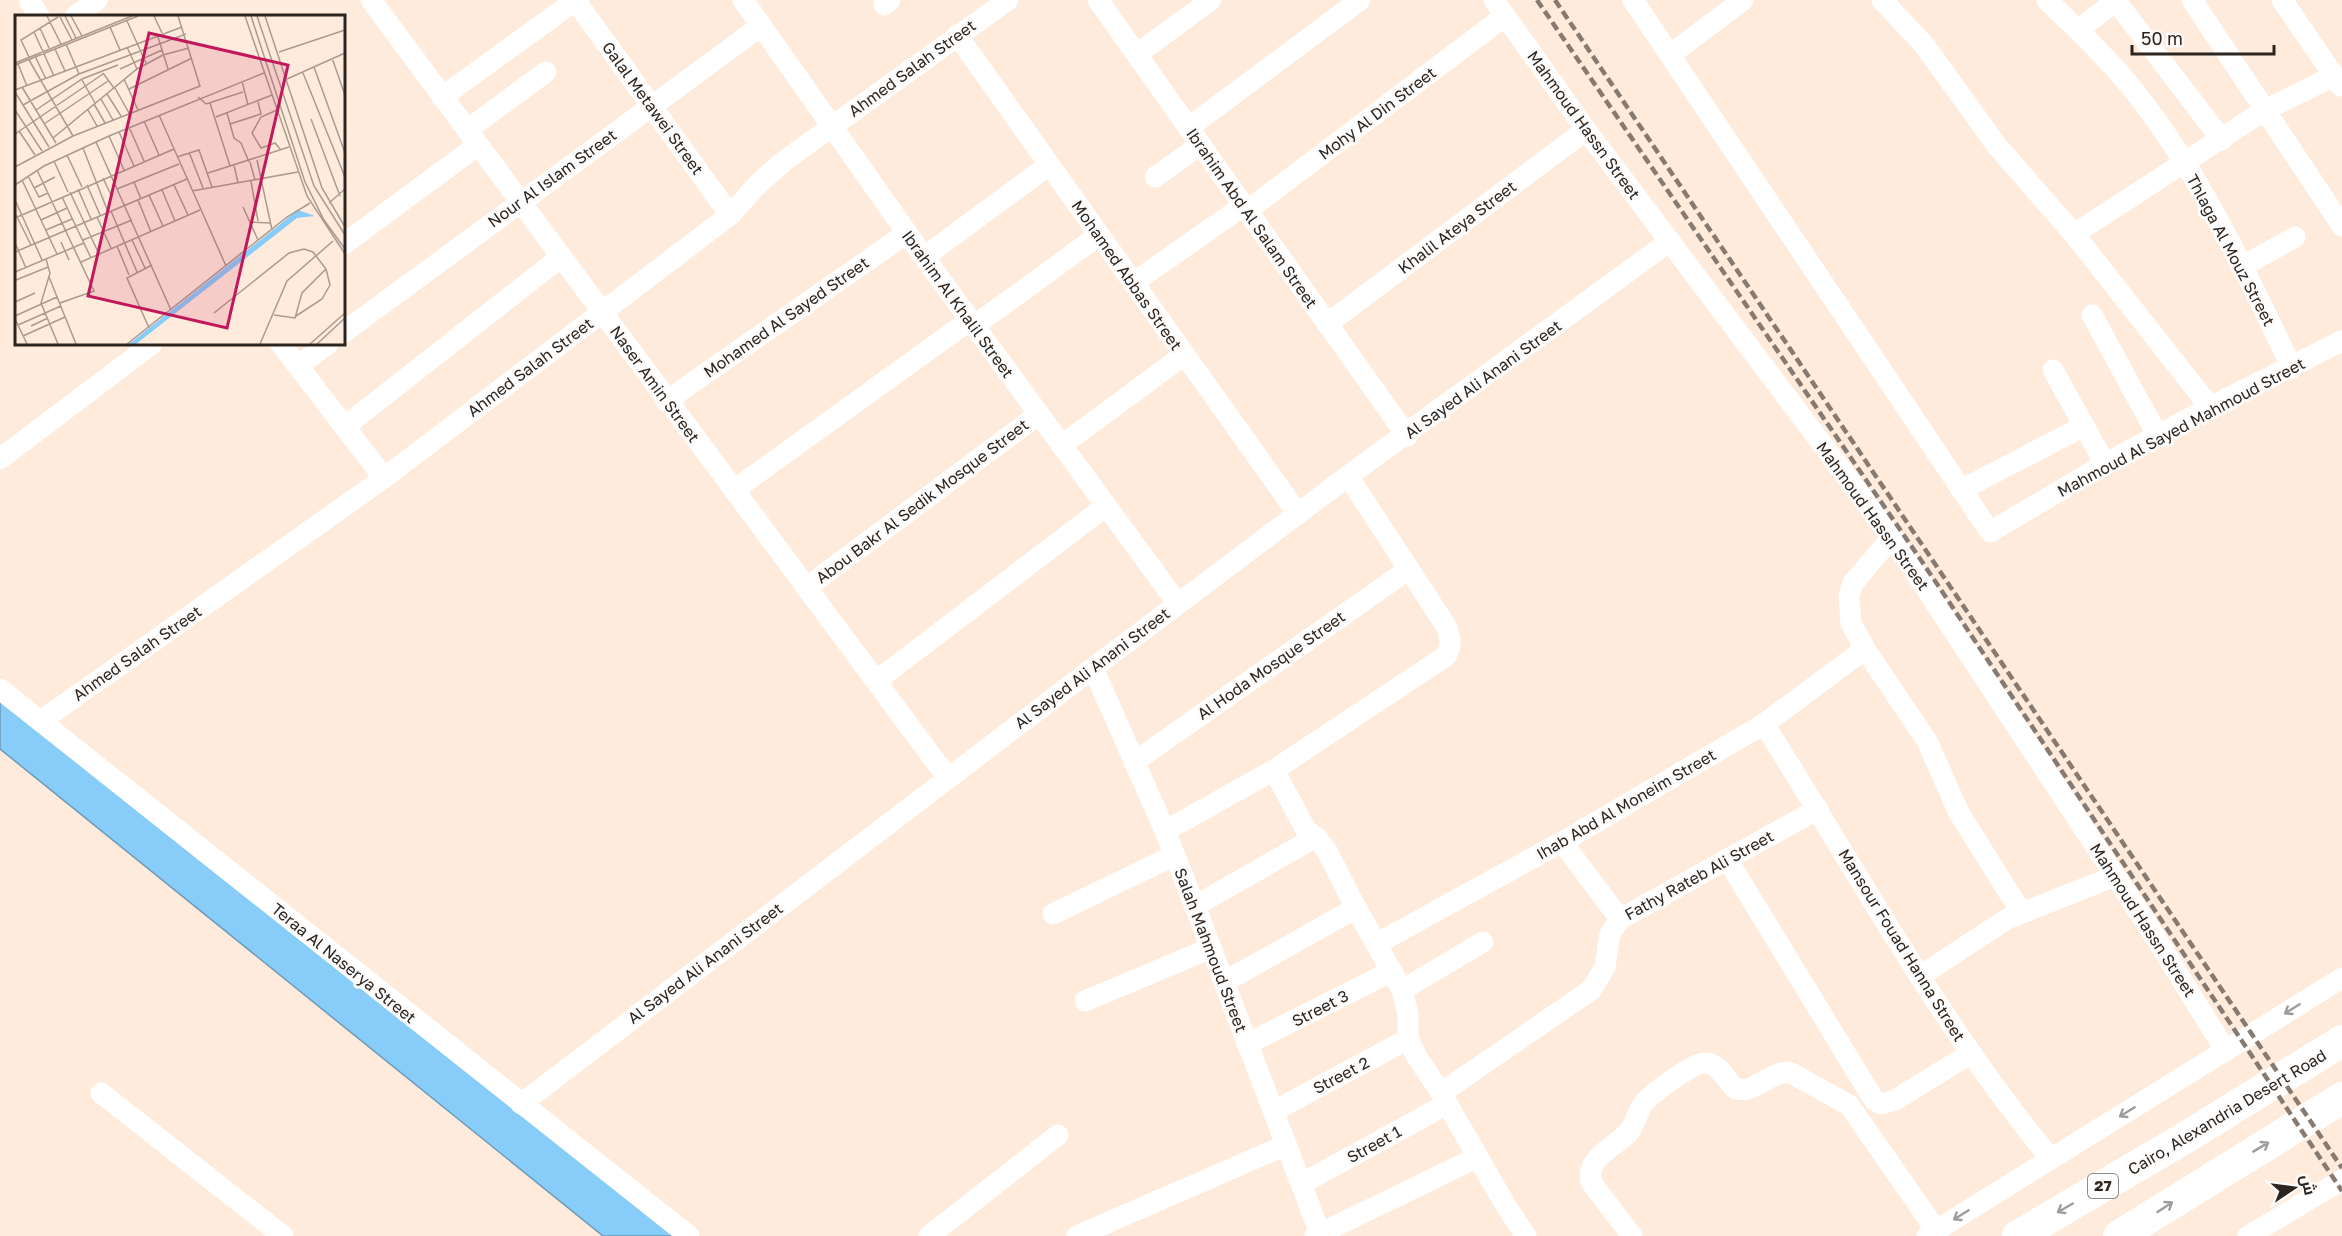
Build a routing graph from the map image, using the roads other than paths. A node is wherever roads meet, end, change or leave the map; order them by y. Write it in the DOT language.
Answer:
graph roads {
  1 [pos="29,0"];
  2 [pos="97,0"];
  3 [pos="576,0"];
  4 [pos="1008,0"];
  5 [pos="1098,0"];
  6 [pos="1210,0"];
  7 [pos="1360,0"];
  8 [pos="1633,0"];
  9 [pos="1743,0"];
  10 [pos="1882,0"];
  11 [pos="2047,0"];
  12 [pos="2116,0"];
  13 [pos="2193,0"];
  14 [pos="2282,0"];
  15 [pos="745,1"];
  16 [pos="379,3"];
  17 [pos="1500,8"];
  18 [pos="38,15"];
  19 [pos="76,15"];
  20 [pos="761,26"];
  21 [pos="2078,30"];
  22 [pos="957,35"];
  23 [pos="1137,54"];
  24 [pos="1671,54"];
  25 [pos="546,72"];
  26 [pos="2338,82"];
  27 [pos="442,97"];
  28 [pos="651,105"];
  29 [pos="2265,110"];
  30 [pos="832,125"];
  31 [pos="1586,130"];
  32 [pos="1194,136"];
  33 [pos="473,138"];
  34 [pos="2222,140"];
  35 [pos="2185,163"];
  36 [pos="1049,165"];
  37 [pos="1155,177"];
  38 [pos="520,201"];
  39 [pos="1245,208"];
  40 [pos="730,215"];
  41 [pos="2342,226"];
  42 [pos="907,233"];
  43 [pos="2074,234"];
  44 [pos="1099,235"];
  45 [pos="2295,237"];
  46 [pos="1670,241"];
  47 [pos="345,243"];
  48 [pos="561,257"];
  49 [pos="924,257"];
  50 [pos="2243,266"];
  51 [pos="1133,283"];
  52 [pos="601,312"];
  53 [pos="2092,315"];
  54 [pos="972,323"];
  55 [pos="1327,324"];
  56 [pos="345,331"];
  57 [pos="2342,341"];
  58 [pos="151,345"];
  59 [pos="282,345"];
  60 [pos="327,345"];
  61 [pos="1184,355"];
  62 [pos="298,366"];
  63 [pos="2292,368"];
  64 [pos="2053,370"];
  65 [pos="666,400"];
  66 [pos="2210,407"];
  67 [pos="1039,414"];
  68 [pos="2084,426"];
  69 [pos="344,427"];
  70 [pos="1407,435"];
  71 [pos="2158,436"];
  72 [pos="1062,445"];
  73 [pos="0,459"];
  74 [pos="2105,464"];
  75 [pos="1348,477"];
  76 [pos="384,478"];
  77 [pos="734,490"];
  78 [pos="1961,490"];
  79 [pos="1106,506"];
  80 [pos="1298,514"];
  81 [pos="1892,537"];
  82 [pos="1408,569"];
  83 [pos="806,588"];
  84 [pos="1178,604"];
  85 [pos="1864,649"];
  86 [pos="1093,668"];
  87 [pos="876,681"];
  88 [pos="0,689"];
  89 [pos="41,721"];
  90 [pos="1764,724"];
  91 [pos="1134,762"];
  92 [pos="1274,770"];
  93 [pos="947,777"];
  94 [pos="1818,810"];
  95 [pos="1165,831"];
  96 [pos="1316,837"];
  97 [pos="1562,842"];
  98 [pos="1175,855"];
  99 [pos="1727,859"];
  100 [pos="2115,876"];
  101 [pos="1196,906"];
  102 [pos="1356,908"];
  103 [pos="2021,912"];
  104 [pos="1053,914"];
  105 [pos="1620,919"];
  106 [pos="1483,942"];
  107 [pos="1376,944"];
  108 [pos="1211,948"];
  109 [pos="1392,971"];
  110 [pos="1920,976"];
  111 [pos="2342,978"];
  112 [pos="1224,982"];
  113 [pos="1402,990"];
  114 [pos="1085,1001"];
  115 [pos="1408,1040"];
  116 [pos="2342,1041"];
  117 [pos="1247,1044"];
  118 [pos="2226,1051"];
  119 [pos="1970,1054"];
  120 [pos="101,1093"];
  121 [pos="1444,1098"];
  122 [pos="2342,1098"];
  123 [pos="521,1104"];
  124 [pos="1274,1111"];
  125 [pos="1058,1135"];
  126 [pos="1286,1145"];
  127 [pos="1478,1156"];
  128 [pos="2051,1159"];
  129 [pos="2342,1180"];
  130 [pos="1301,1184"];
  131 [pos="1931,1233"];
  132 [pos="937,1234"];
  133 [pos="1319,1235"];
  134 [pos="283,1236"];
  135 [pos="689,1236"];
  136 [pos="1077,1236"];
  137 [pos="1526,1236"];
  138 [pos="1632,1236"];
  139 [pos="2018,1236"];
  140 [pos="2119,1236"];
  141 [pos="2248,1236"];
  1 -- 18 [label="street"];
  2 -- 19 [label="street"];
  3 -- 27 [label="street"];
  3 -- 28 [label="street, Galal Metawei Street"];
  4 -- 22 [label="street, Ahmed Salah Street"];
  5 -- 23 [label="street, Ibrahim Abd Al Salam Street"];
  6 -- 23 [label="street"];
  7 -- 32 [label="street"];
  8 -- 24 [label="street"];
  9 -- 24 [label="street"];
  10 -- 43 [label="street"];
  11 -- 21 [label="street, Thlaga Al Mouz Street"];
  12 -- 21 [label="street"];
  12 -- 34 [label="street"];
  13 -- 29 [label="street"];
  14 -- 26 [label="street"];
  15 -- 20 [label="street, Ibrahim Al Khalil Street"];
  16 -- 27 [label="street, Naser Amin Street"];
  17 -- 31 [label="street, Mahmoud Hassn Street"];
  17 -- 39 [label="street, Mohy Al Din Street"];
  20 -- 28 [label="street, Nour Al Islam Street"];
  20 -- 30 [label="street, Ibrahim Al Khalil Street"];
  21 -- 35 [label="street, Thlaga Al Mouz Street"];
  22 -- 30 [label="street, Ahmed Salah Street"];
  22 -- 36 [label="street, Mohamed Abbas Street"];
  23 -- 32 [label="street, Ibrahim Abd Al Salam Street"];
  24 -- 78 [label="street"];
  25 -- 33 [label="street"];
  26 -- 29 [label="street"];
  27 -- 33 [label="street, Naser Amin Street"];
  28 -- 38 [label="street, Nour Al Islam Street"];
  28 -- 40 [label="street, Galal Metawei Street"];
  29 -- 34 [label="street"];
  29 -- 41 [label="street"];
  30 -- 40 [label="street, Ahmed Salah Street"];
  30 -- 42 [label="street, Ibrahim Al Khalil Street"];
  31 -- 46 [label="street, Mahmoud Hassn Street"];
  31 -- 55 [label="street, Khalil Ateya Street"];
  32 -- 37 [label="street"];
  32 -- 39 [label="street, Ibrahim Abd Al Salam Street"];
  33 -- 38 [label="street, Naser Amin Street"];
  33 -- 47 [label="street"];
  34 -- 35 [label="street"];
  35 -- 43 [label="street"];
  35 -- 50 [label="street, Thlaga Al Mouz Street"];
  36 -- 44 [label="street, Mohamed Abbas Street"];
  36 -- 49 [label="street"];
  38 -- 48 [label="street, Naser Amin Street"];
  38 -- 56 [label="street, Nour Al Islam Street"];
  39 -- 51 [label="street, Mohy Al Din Street"];
  39 -- 55 [label="street, Ibrahim Abd Al Salam Street"];
  40 -- 52 [label="street, Ahmed Salah Street"];
  42 -- 49 [label="street, Ibrahim Al Khalil Street"];
  42 -- 65 [label="street, Mohamed Al Sayed Street"];
  43 -- 66 [label="street"];
  44 -- 51 [label="street, Mohamed Abbas Street"];
  44 -- 54 [label="street"];
  45 -- 50 [label="street"];
  46 -- 70 [label="street, Al Sayed Ali Anani Street"];
  46 -- 81 [label="street, Mahmoud Hassn Street"];
  48 -- 52 [label="street, Naser Amin Street"];
  48 -- 69 [label="street"];
  49 -- 54 [label="street, Ibrahim Al Khalil Street"];
  50 -- 63 [label="street, Thlaga Al Mouz Street"];
  51 -- 61 [label="street, Mohamed Abbas Street"];
  52 -- 65 [label="street, Naser Amin Street"];
  52 -- 76 [label="street, Ahmed Salah Street"];
  53 -- 71 [label="street"];
  54 -- 67 [label="street, Ibrahim Al Khalil Street"];
  54 -- 77 [label="street"];
  55 -- 70 [label="street, Ibrahim Abd Al Salam Street"];
  57 -- 63 [label="street, Mahmoud Al Sayed Mahmoud Street"];
  58 -- 73 [label="street"];
  59 -- 62 [label="street"];
  60 -- 62 [label="street"];
  61 -- 72 [label="street"];
  61 -- 80 [label="street, Mohamed Abbas Street"];
  62 -- 69 [label="street"];
  63 -- 66 [label="street, Mahmoud Al Sayed Mahmoud Street"];
  64 -- 68 [label="street"];
  65 -- 77 [label="street, Naser Amin Street"];
  66 -- 71 [label="street, Mahmoud Al Sayed Mahmoud Street"];
  67 -- 72 [label="street, Ibrahim Al Khalil Street"];
  67 -- 83 [label="street, Abou Bakr Al Sedik Mosque Street"];
  68 -- 74 [label="street"];
  68 -- 78 [label="street"];
  69 -- 76 [label="street"];
  70 -- 75 [label="street, Al Sayed Ali Anani Street"];
  71 -- 74 [label="street, Mahmoud Al Sayed Mahmoud Street"];
  72 -- 79 [label="street, Ibrahim Al Khalil Street"];
  74 -- 78 [label="street, Mahmoud Al Sayed Mahmoud Street"];
  75 -- 80 [label="street, Al Sayed Ali Anani Street"];
  75 -- 82 [label="street"];
  76 -- 89 [label="street, Ahmed Salah Street"];
  77 -- 83 [label="street, Naser Amin Street"];
  79 -- 84 [label="street, Ibrahim Al Khalil Street"];
  79 -- 87 [label="street"];
  80 -- 84 [label="street, Al Sayed Ali Anani Street"];
  81 -- 85 [label="street"];
  81 -- 100 [label="street, Mahmoud Hassn Street"];
  82 -- 91 [label="street, Al Hoda Mosque Street"];
  82 -- 92 [label="street"];
  83 -- 87 [label="street, Naser Amin Street"];
  84 -- 86 [label="street, Al Sayed Ali Anani Street"];
  85 -- 90 [label="street, Ihab Abd Al Moneim Street"];
  85 -- 103 [label="street"];
  86 -- 91 [label="street, Salah Mahmoud Street"];
  86 -- 93 [label="street, Al Sayed Ali Anani Street"];
  87 -- 93 [label="street, Naser Amin Street"];
  88 -- 89 [label="street, Teraa Al Naserya Street"];
  89 -- 123 [label="street, Teraa Al Naserya Street"];
  90 -- 94 [label="street, Mansour Fouad Hanna Street"];
  90 -- 97 [label="street, Ihab Abd Al Moneim Street"];
  91 -- 95 [label="street, Salah Mahmoud Street"];
  92 -- 95 [label="street"];
  92 -- 96 [label="street"];
  93 -- 123 [label="street, Al Sayed Ali Anani Street"];
  94 -- 99 [label="street, Fathy Rateb Ali Street"];
  94 -- 110 [label="street, Mansour Fouad Hanna Street"];
  95 -- 98 [label="street, Salah Mahmoud Street"];
  96 -- 101 [label="street"];
  96 -- 102 [label="street"];
  97 -- 105 [label="street"];
  97 -- 107 [label="street, Ihab Abd Al Moneim Street"];
  98 -- 101 [label="street, Salah Mahmoud Street"];
  98 -- 104 [label="street"];
  99 -- 105 [label="street, Fathy Rateb Ali Street"];
  99 -- 119 [label="street"];
  100 -- 103 [label="street"];
  100 -- 118 [label="street, Mahmoud Hassn Street"];
  101 -- 108 [label="street, Salah Mahmoud Street"];
  102 -- 107 [label="street"];
  102 -- 112 [label="street"];
  103 -- 110 [label="street"];
  105 -- 121 [label="street, Fathy Rateb Ali Street"];
  106 -- 113 [label="street"];
  107 -- 109 [label="street"];
  108 -- 112 [label="street, Salah Mahmoud Street"];
  108 -- 114 [label="street"];
  109 -- 113 [label="street"];
  109 -- 117 [label="street, Street 3"];
  110 -- 119 [label="street, Mansour Fouad Hanna Street"];
  111 -- 118 [label="street, one-way"];
  112 -- 117 [label="street, Salah Mahmoud Street"];
  113 -- 115 [label="street"];
  115 -- 121 [label="street"];
  115 -- 124 [label="street, Street 2"];
  116 -- 139 [label="highway, Cairo, Alexandria Desert Road / 27, one-way"];
  117 -- 124 [label="street, Salah Mahmoud Street"];
  118 -- 128 [label="street, one-way"];
  119 -- 128 [label="street, Mansour Fouad Hanna Street"];
  120 -- 134 [label="street"];
  121 -- 127 [label="street"];
  121 -- 130 [label="street, Street 1"];
  140 -- 122 [label="highway, one-way"];
  123 -- 135 [label="street, Teraa Al Naserya Street"];
  124 -- 126 [label="street, Salah Mahmoud Street"];
  125 -- 132 [label="street"];
  126 -- 130 [label="street, Salah Mahmoud Street"];
  126 -- 136 [label="street"];
  127 -- 133 [label="street"];
  127 -- 137 [label="street"];
  128 -- 131 [label="street, one-way"];
  129 -- 141 [label="street"];
  130 -- 133 [label="street, Salah Mahmoud Street"];
  131 -- 138 [label="street"];
}
